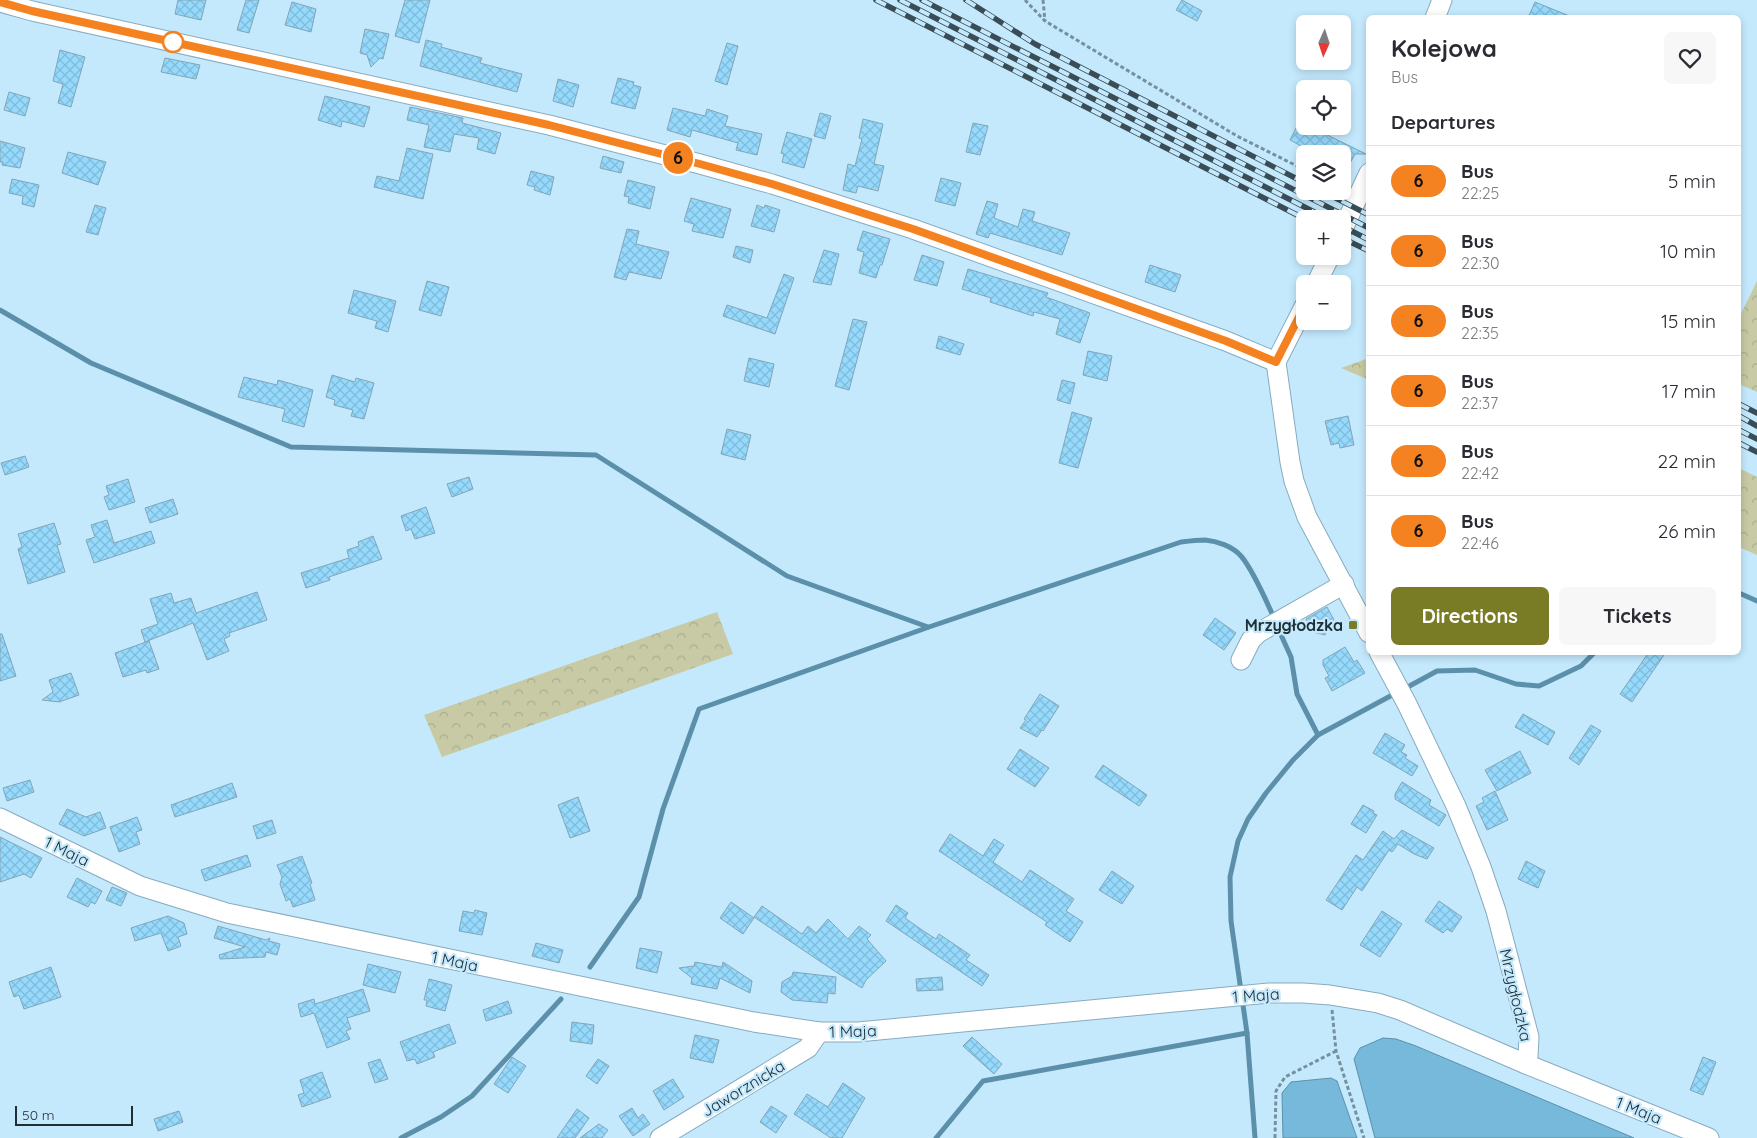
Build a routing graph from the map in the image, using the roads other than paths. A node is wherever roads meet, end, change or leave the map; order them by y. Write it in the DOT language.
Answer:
graph roads {
  1 [pos="1442,0"];
  2 [pos="0,2"];
  3 [pos="1436,15"];
  4 [pos="1366,179"];
  5 [pos="1351,212"];
  6 [pos="1296,323"];
  7 [pos="1276,362"];
  8 [pos="1344,584"];
  9 [pos="1366,627"];
  10 [pos="1241,660"];
  11 [pos="1384,660"];
  12 [pos="0,818"];
  13 [pos="819,1032"];
  14 [pos="1526,1064"];
  15 [pos="660,1138"];
  16 [pos="1709,1138"];
  1 -- 3 [label="street"];
  2 -- 7 [label="street"];
  4 -- 5 [label="street"];
  6 -- 7 [label="street"];
  7 -- 8 [label="street"];
  8 -- 9 [label="street"];
  8 -- 10 [label="street"];
  11 -- 14 [label="street, Mrzygłodzka"];
  12 -- 13 [label="street, 1 Maja"];
  13 -- 14 [label="street, 1 Maja"];
  13 -- 15 [label="street, Jaworznicka"];
  14 -- 16 [label="street, 1 Maja"];
}
